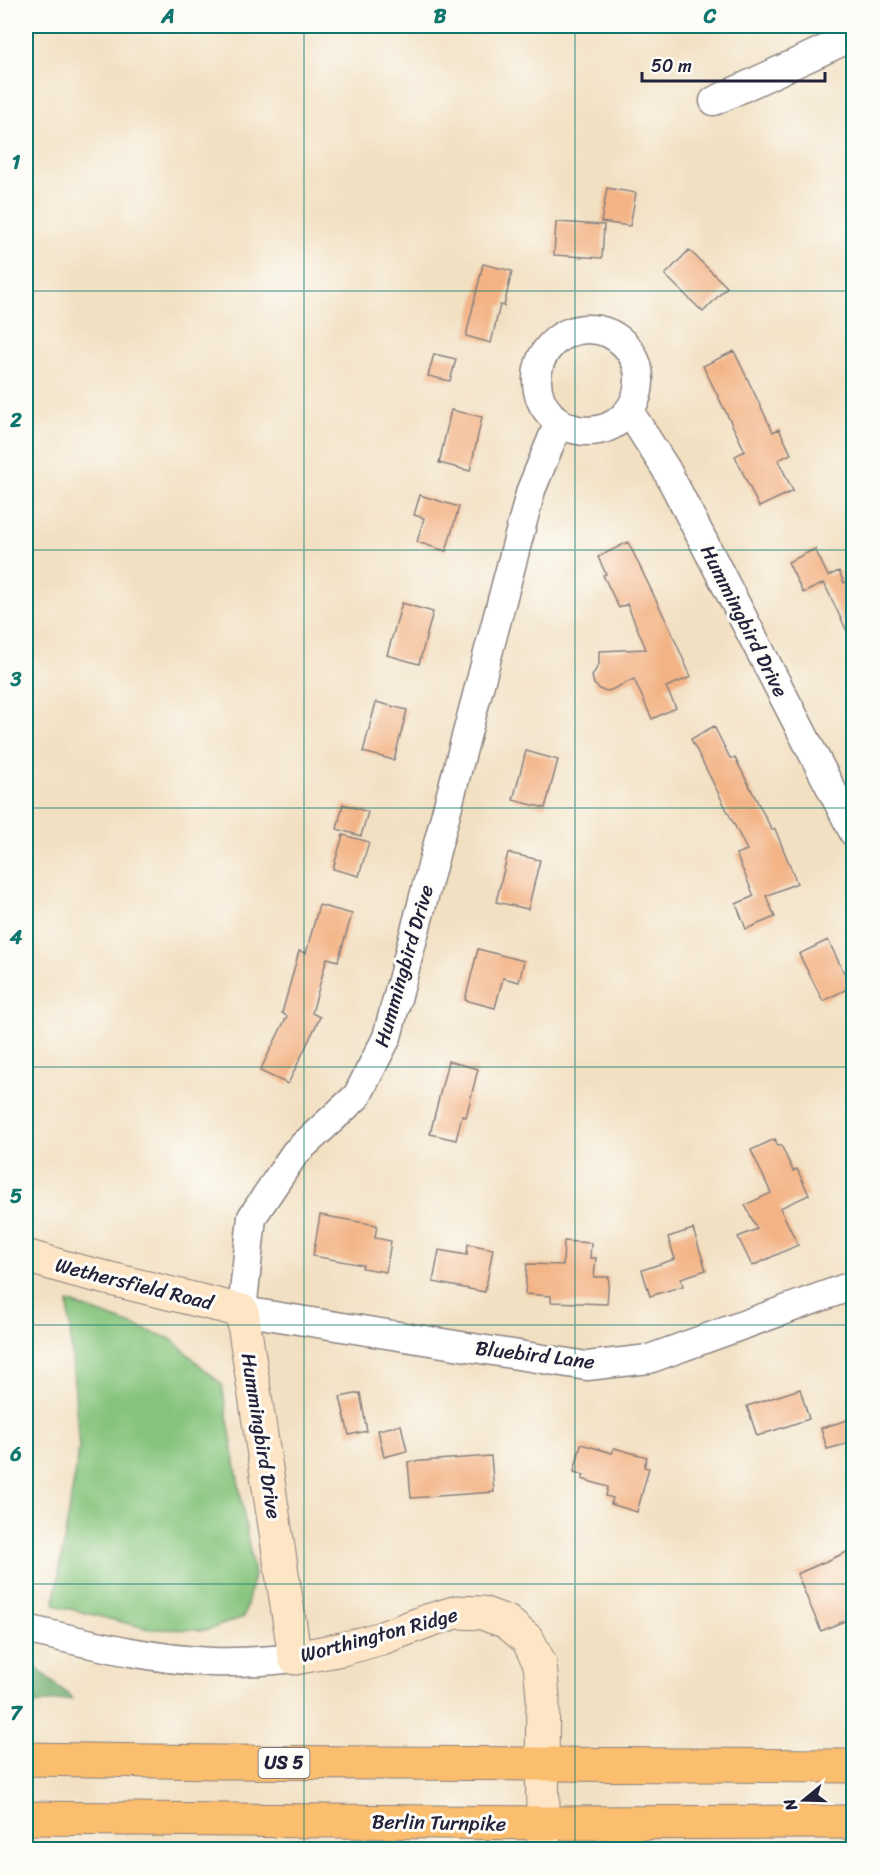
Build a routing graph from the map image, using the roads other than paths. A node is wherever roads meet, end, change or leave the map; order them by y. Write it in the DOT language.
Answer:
graph roads {
  1 [pos="854,36"];
  2 [pos="714,100"];
  3 [pos="629,411"];
  4 [pos="559,422"];
  5 [pos="854,833"];
  6 [pos="26,1256"];
  7 [pos="854,1285"];
  8 [pos="242,1311"];
  9 [pos="26,1629"];
  10 [pos="295,1658"];
  11 [pos="26,1759"];
  12 [pos="542,1765"];
  13 [pos="854,1766"];
  14 [pos="26,1818"];
  15 [pos="854,1822"];
  16 [pos="544,1836"];
  1 -- 2 [label="street"];
  3 -- 4 [label="street"];
  3 -- 4 [label="street"];
  3 -- 5 [label="street, Hummingbird Drive"];
  4 -- 8 [label="street, Hummingbird Drive"];
  6 -- 8 [label="street, Wethersfield Road"];
  7 -- 8 [label="street, Bluebird Lane"];
  8 -- 10 [label="street, Hummingbird Drive"];
  9 -- 10 [label="street, Worthington Ridge"];
  10 -- 12 [label="street, Worthington Ridge"];
  11 -- 12 [label="highway, US 5"];
  12 -- 13 [label="highway, US 5"];
  12 -- 16 [label="street, Worthington Ridge"];
  14 -- 16 [label="highway, Berlin Turnpike"];
  15 -- 16 [label="highway, Berlin Turnpike"];
}
